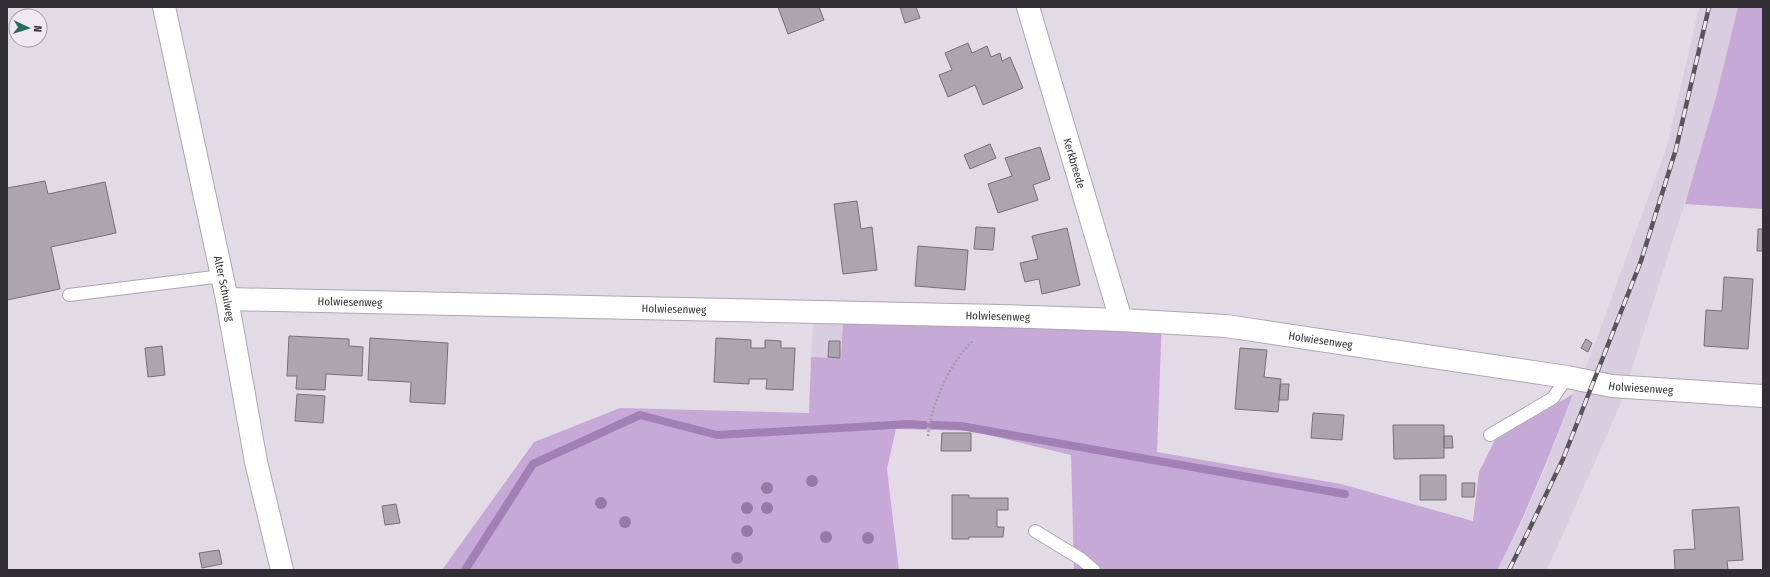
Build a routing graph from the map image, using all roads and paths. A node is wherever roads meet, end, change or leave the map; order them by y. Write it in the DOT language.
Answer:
graph roads {
  1 [pos="164,7"];
  2 [pos="1028,7"];
  3 [pos="222,276"];
  4 [pos="69,295"];
  5 [pos="227,299"];
  6 [pos="1000,316"];
  7 [pos="1121,320"];
  8 [pos="1567,377"];
  9 [pos="1763,396"];
  10 [pos="1490,435"];
  11 [pos="928,436"];
  12 [pos="1035,531"];
  13 [pos="282,570"];
  14 [pos="1094,570"];
  1 -- 3 [label="street, Alter Schulweg"];
  2 -- 7 [label="street, Kerkbreede"];
  3 -- 4 [label="lane"];
  3 -- 5 [label="street, Alter Schulweg"];
  5 -- 6 [label="street, Holwiesenweg"];
  5 -- 13 [label="street, Alter Schulweg"];
  6 -- 7 [label="street, Holwiesenweg"];
  6 -- 11 [label="path"];
  7 -- 8 [label="street, Holwiesenweg"];
  8 -- 9 [label="street, Holwiesenweg"];
  8 -- 10 [label="lane"];
  12 -- 14 [label="lane"];
}
